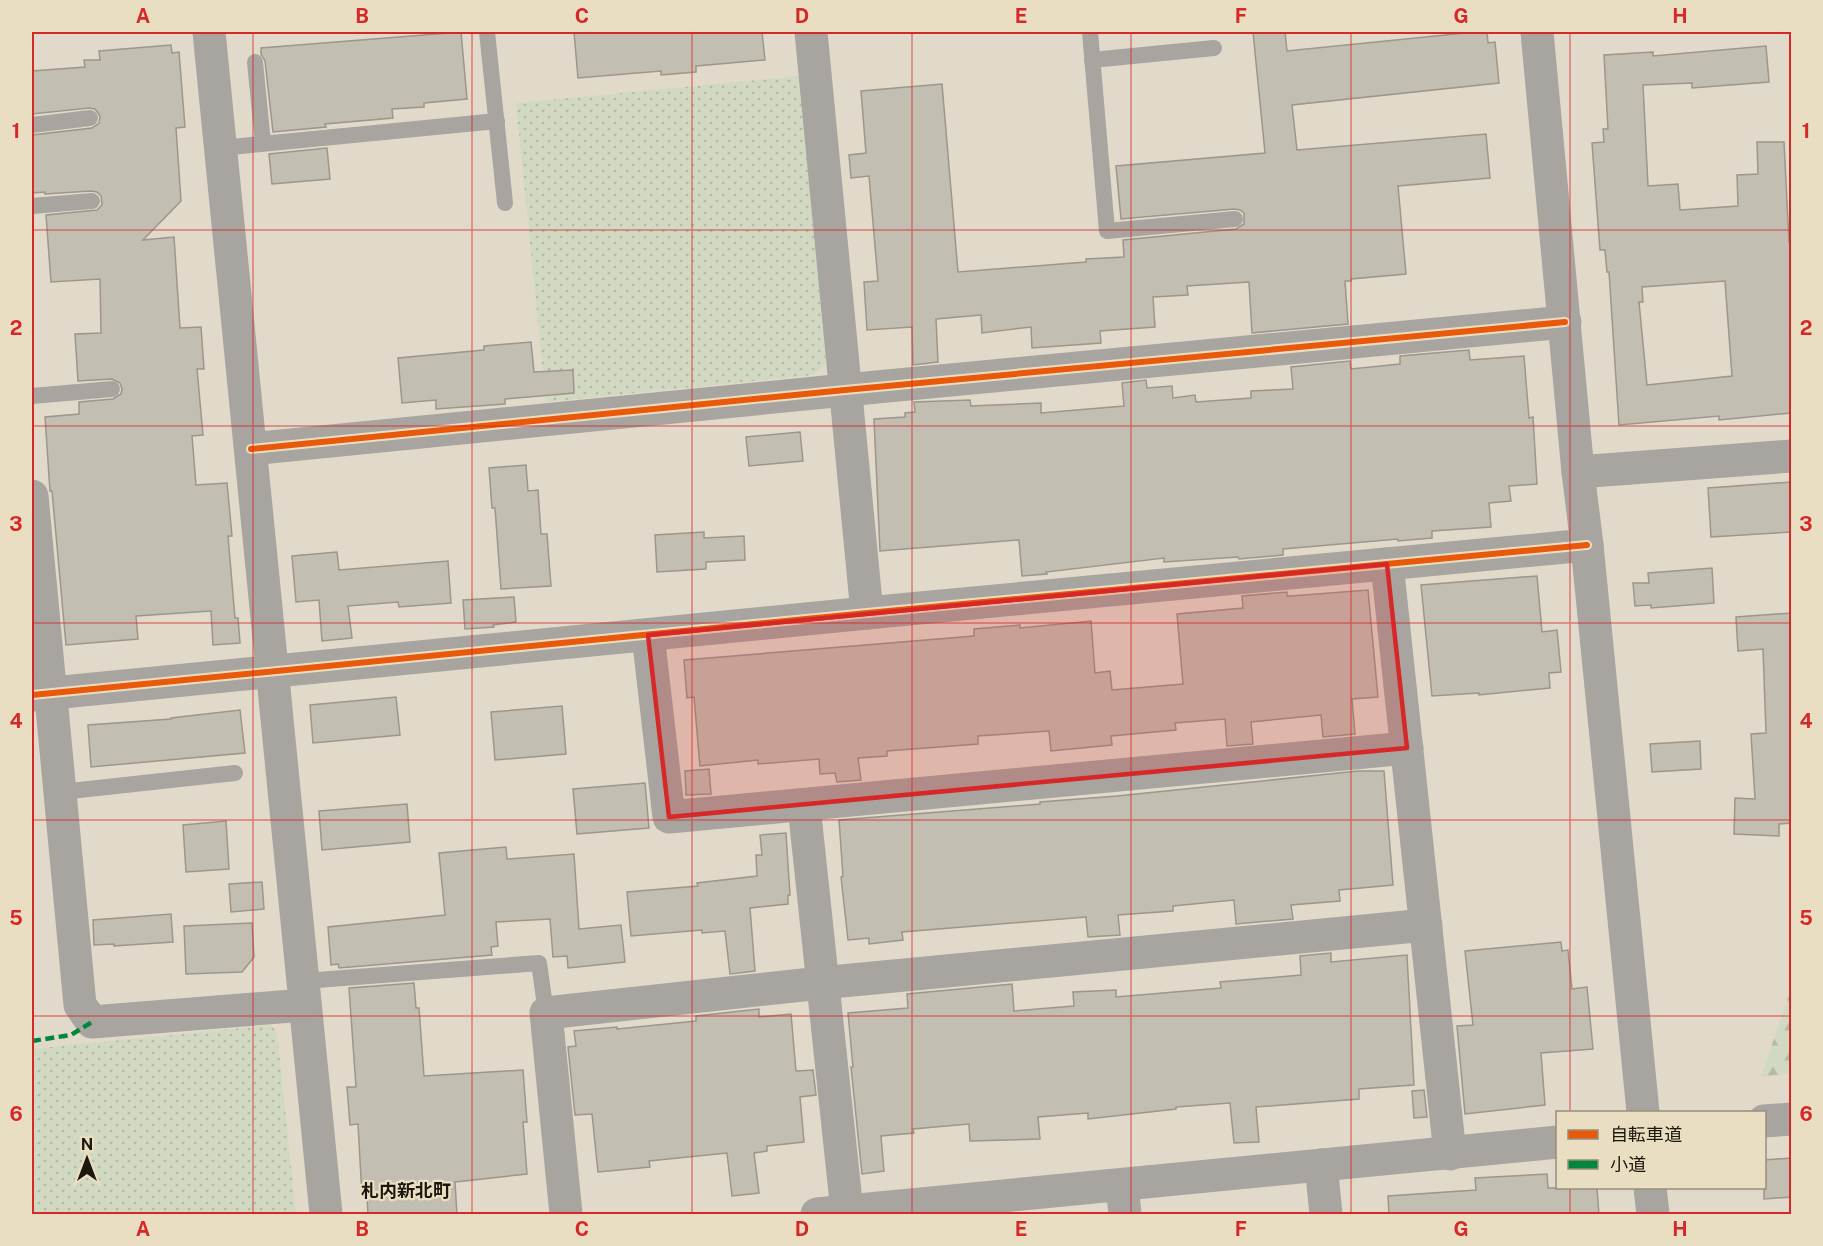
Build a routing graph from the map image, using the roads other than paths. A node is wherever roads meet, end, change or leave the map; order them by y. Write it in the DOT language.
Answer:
graph roads {
  1 [pos="209,32"];
  2 [pos="487,32"];
  3 [pos="811,32"];
  4 [pos="1090,32"];
  5 [pos="1537,32"];
  6 [pos="1214,48"];
  7 [pos="1092,60"];
  8 [pos="255,62"];
  9 [pos="90,118"];
  10 [pos="496,121"];
  11 [pos="32,124"];
  12 [pos="263,143"];
  13 [pos="221,147"];
  14 [pos="93,201"];
  15 [pos="505,203"];
  16 [pos="32,206"];
  17 [pos="1235,219"];
  18 [pos="1565,322"];
  19 [pos="112,389"];
  20 [pos="845,390"];
  21 [pos="32,396"];
  22 [pos="251,449"];
  23 [pos="1791,456"];
  24 [pos="1578,472"];
  25 [pos="32,496"];
  26 [pos="1587,545"];
  27 [pos="1387,564"];
  28 [pos="867,613"];
  29 [pos="648,635"];
  30 [pos="272,671"];
  31 [pos="42,694"];
  32 [pos="1407,748"];
  33 [pos="235,773"];
  34 [pos="61,792"];
  35 [pos="804,806"];
  36 [pos="1426,926"];
  37 [pos="821,983"];
  38 [pos="304,993"];
  39 [pos="546,1013"];
  40 [pos="1643,1111"];
  41 [pos="1791,1119"];
  42 [pos="1766,1121"];
  43 [pos="1556,1142"];
  44 [pos="1450,1154"];
  45 [pos="1321,1165"];
  46 [pos="1650,1189"];
  47 [pos="1124,1200"];
  48 [pos="928,1209"];
  49 [pos="832,1213"];
  50 [pos="326,1215"];
  51 [pos="566,1215"];
  52 [pos="1326,1215"];
  53 [pos="1653,1215"];
  1 -- 13 [label="street"];
  2 -- 10 [label="lane"];
  3 -- 20 [label="street"];
  4 -- 7 [label="lane"];
  5 -- 18 [label="street"];
  6 -- 7 [label="lane"];
  7 -- 17 [label="lane"];
  8 -- 12 [label="lane"];
  9 -- 11 [label="lane"];
  10 -- 12 [label="lane"];
  10 -- 15 [label="lane"];
  12 -- 13 [label="lane"];
  13 -- 22 [label="street"];
  14 -- 16 [label="lane"];
  18 -- 20 [label="street"];
  18 -- 24 [label="street"];
  19 -- 21 [label="lane"];
  20 -- 22 [label="street"];
  20 -- 28 [label="street"];
  22 -- 30 [label="street"];
  23 -- 24 [label="street"];
  24 -- 26 [label="street"];
  25 -- 31 [label="street"];
  26 -- 27 [label="street"];
  26 -- 40 [label="street"];
  27 -- 28 [label="street"];
  27 -- 32 [label="street"];
  28 -- 29 [label="street"];
  29 -- 30 [label="street"];
  29 -- 35 [label="street"];
  30 -- 31 [label="street"];
  30 -- 38 [label="street"];
  31 -- 34 [label="street"];
  32 -- 35 [label="street"];
  32 -- 36 [label="street"];
  33 -- 34 [label="lane"];
  34 -- 38 [label="street"];
  35 -- 37 [label="street"];
  36 -- 37 [label="street"];
  36 -- 44 [label="street"];
  37 -- 39 [label="street"];
  37 -- 49 [label="street"];
  38 -- 39 [label="lane"];
  38 -- 50 [label="street"];
  39 -- 51 [label="street"];
  41 -- 42 [label="street"];
  43 -- 44 [label="street"];
  44 -- 45 [label="street"];
  45 -- 47 [label="street"];
  45 -- 52 [label="street"];
  46 -- 53 [label="street"];
  47 -- 48 [label="street"];
  48 -- 49 [label="street"];
}
